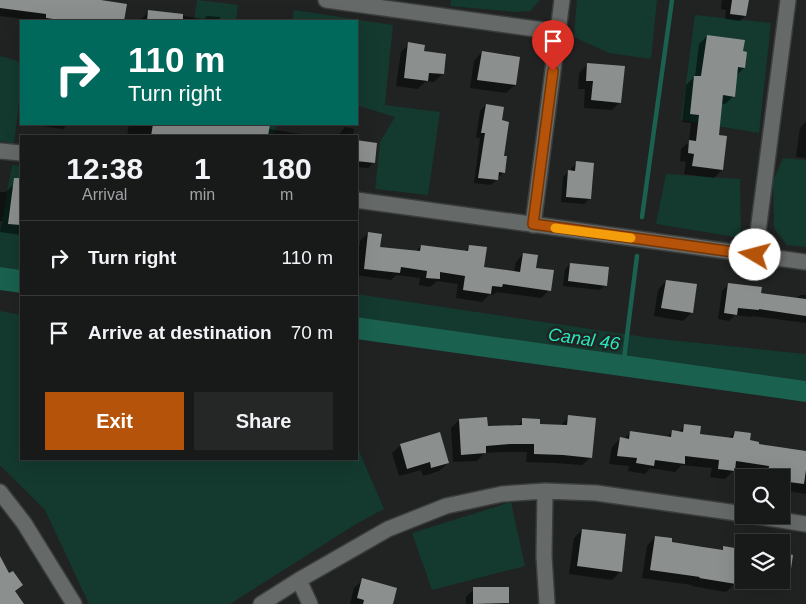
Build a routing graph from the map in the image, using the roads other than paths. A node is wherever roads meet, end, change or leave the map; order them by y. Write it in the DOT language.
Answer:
graph roads {
  1 [pos="326,0"];
  2 [pos="562,0"];
  3 [pos="788,0"];
  4 [pos="558,32"];
  5 [pos="0,150"];
  6 [pos="20,154"];
  7 [pos="358,200"];
  8 [pos="533,224"];
  9 [pos="755,255"];
  10 [pos="806,262"];
  11 [pos="544,491"];
  12 [pos="0,492"];
  13 [pos="735,513"];
  14 [pos="790,521"];
  15 [pos="806,524"];
  16 [pos="299,580"];
  17 [pos="74,604"];
  18 [pos="261,604"];
  19 [pos="310,604"];
  20 [pos="547,604"];
  1 -- 4 [label="street"];
  2 -- 4 [label="street"];
  3 -- 9 [label="street"];
  4 -- 8 [label="street"];
  5 -- 6 [label="street"];
  7 -- 8 [label="street"];
  8 -- 9 [label="street"];
  9 -- 10 [label="street"];
  11 -- 13 [label="street"];
  11 -- 16 [label="street"];
  11 -- 20 [label="street"];
  12 -- 17 [label="street"];
  14 -- 15 [label="street"];
  16 -- 18 [label="street"];
  16 -- 19 [label="street"];
}
